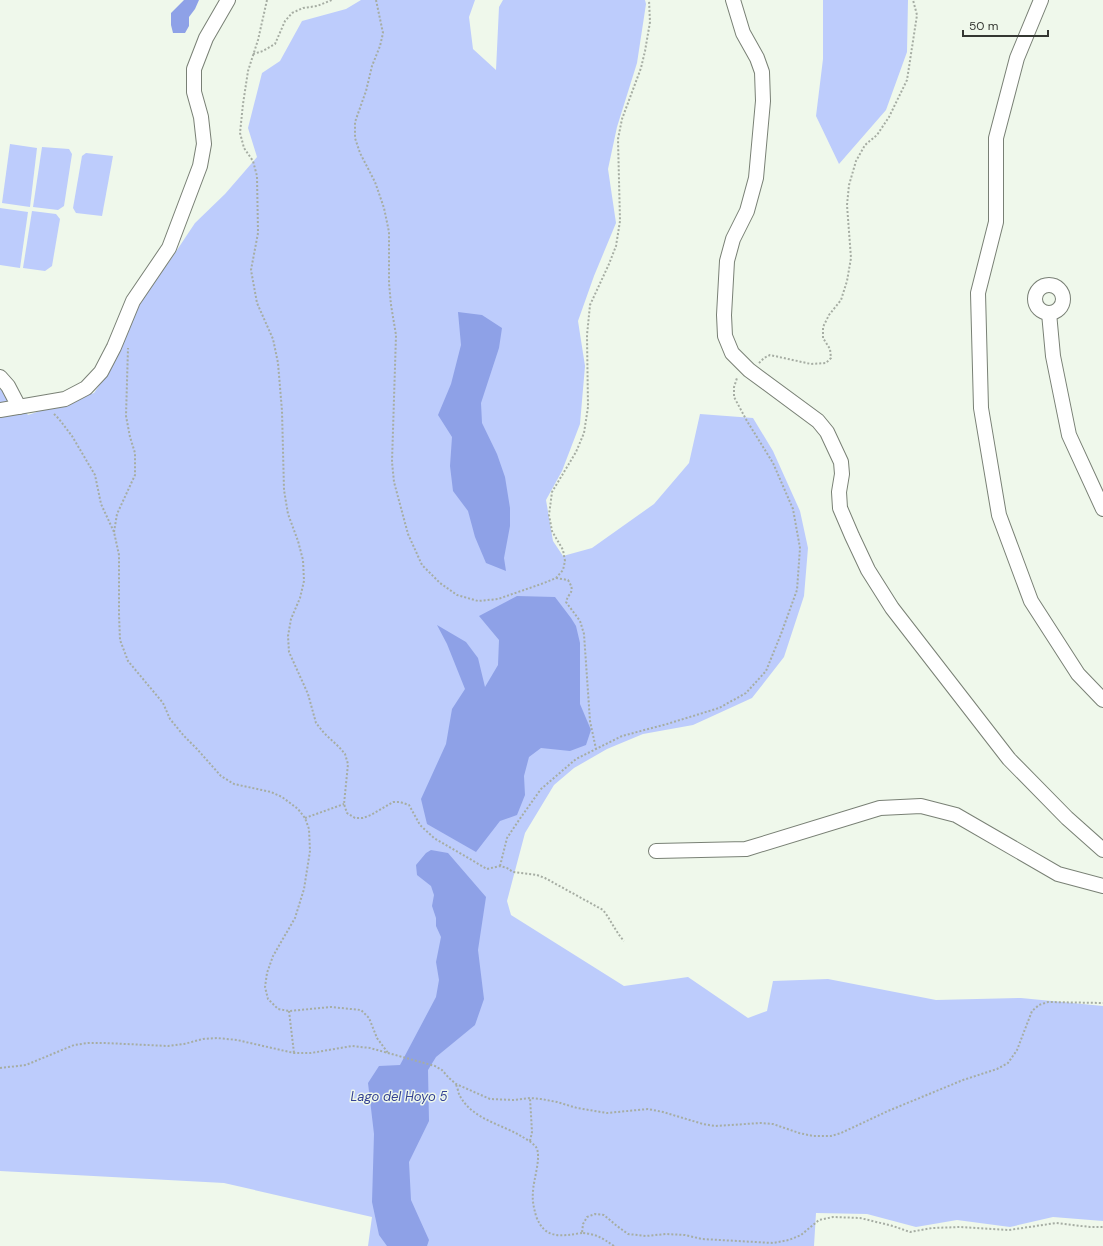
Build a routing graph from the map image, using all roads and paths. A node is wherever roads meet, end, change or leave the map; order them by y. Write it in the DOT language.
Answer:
graph roads {
  1 [pos="228,0"];
  2 [pos="267,0"];
  3 [pos="332,0"];
  4 [pos="376,0"];
  5 [pos="649,0"];
  6 [pos="734,0"];
  7 [pos="913,0"];
  8 [pos="1041,0"];
  9 [pos="253,54"];
  10 [pos="1049,313"];
  11 [pos="128,342"];
  12 [pos="749,370"];
  13 [pos="0,377"];
  14 [pos="40,403"];
  15 [pos="19,407"];
  16 [pos="0,410"];
  17 [pos="1103,509"];
  18 [pos="114,532"];
  19 [pos="556,578"];
  20 [pos="1103,700"];
  21 [pos="596,749"];
  22 [pos="344,804"];
  23 [pos="305,818"];
  24 [pos="1103,850"];
  25 [pos="656,851"];
  26 [pos="500,866"];
  27 [pos="1103,886"];
  28 [pos="624,941"];
  29 [pos="1103,1003"];
  30 [pos="289,1010"];
  31 [pos="294,1053"];
  32 [pos="389,1054"];
  33 [pos="0,1068"];
  34 [pos="456,1084"];
  35 [pos="530,1098"];
  36 [pos="530,1141"];
  37 [pos="1103,1227"];
  38 [pos="582,1234"];
  39 [pos="614,1246"];
  1 -- 14 [label="street"];
  2 -- 9 [label="path"];
  3 -- 9 [label="path"];
  4 -- 19 [label="path"];
  5 -- 19 [label="path"];
  6 -- 12 [label="street"];
  7 -- 12 [label="path"];
  8 -- 20 [label="street"];
  9 -- 22 [label="path"];
  10 -- 17 [label="street"];
  11 -- 18 [label="path"];
  12 -- 21 [label="path"];
  12 -- 24 [label="street"];
  13 -- 15 [label="street"];
  14 -- 15 [label="street"];
  14 -- 18 [label="path"];
  15 -- 16 [label="street"];
  18 -- 23 [label="path"];
  19 -- 21 [label="path"];
  21 -- 26 [label="path"];
  22 -- 23 [label="path"];
  22 -- 26 [label="path"];
  23 -- 30 [label="path"];
  25 -- 27 [label="street"];
  26 -- 28 [label="path"];
  29 -- 35 [label="path"];
  30 -- 31 [label="path"];
  30 -- 32 [label="path"];
  31 -- 32 [label="path"];
  31 -- 33 [label="path"];
  32 -- 34 [label="path"];
  34 -- 35 [label="path"];
  34 -- 36 [label="path"];
  35 -- 36 [label="path"];
  36 -- 38 [label="path"];
  37 -- 38 [label="path"];
  38 -- 39 [label="path"];
}
